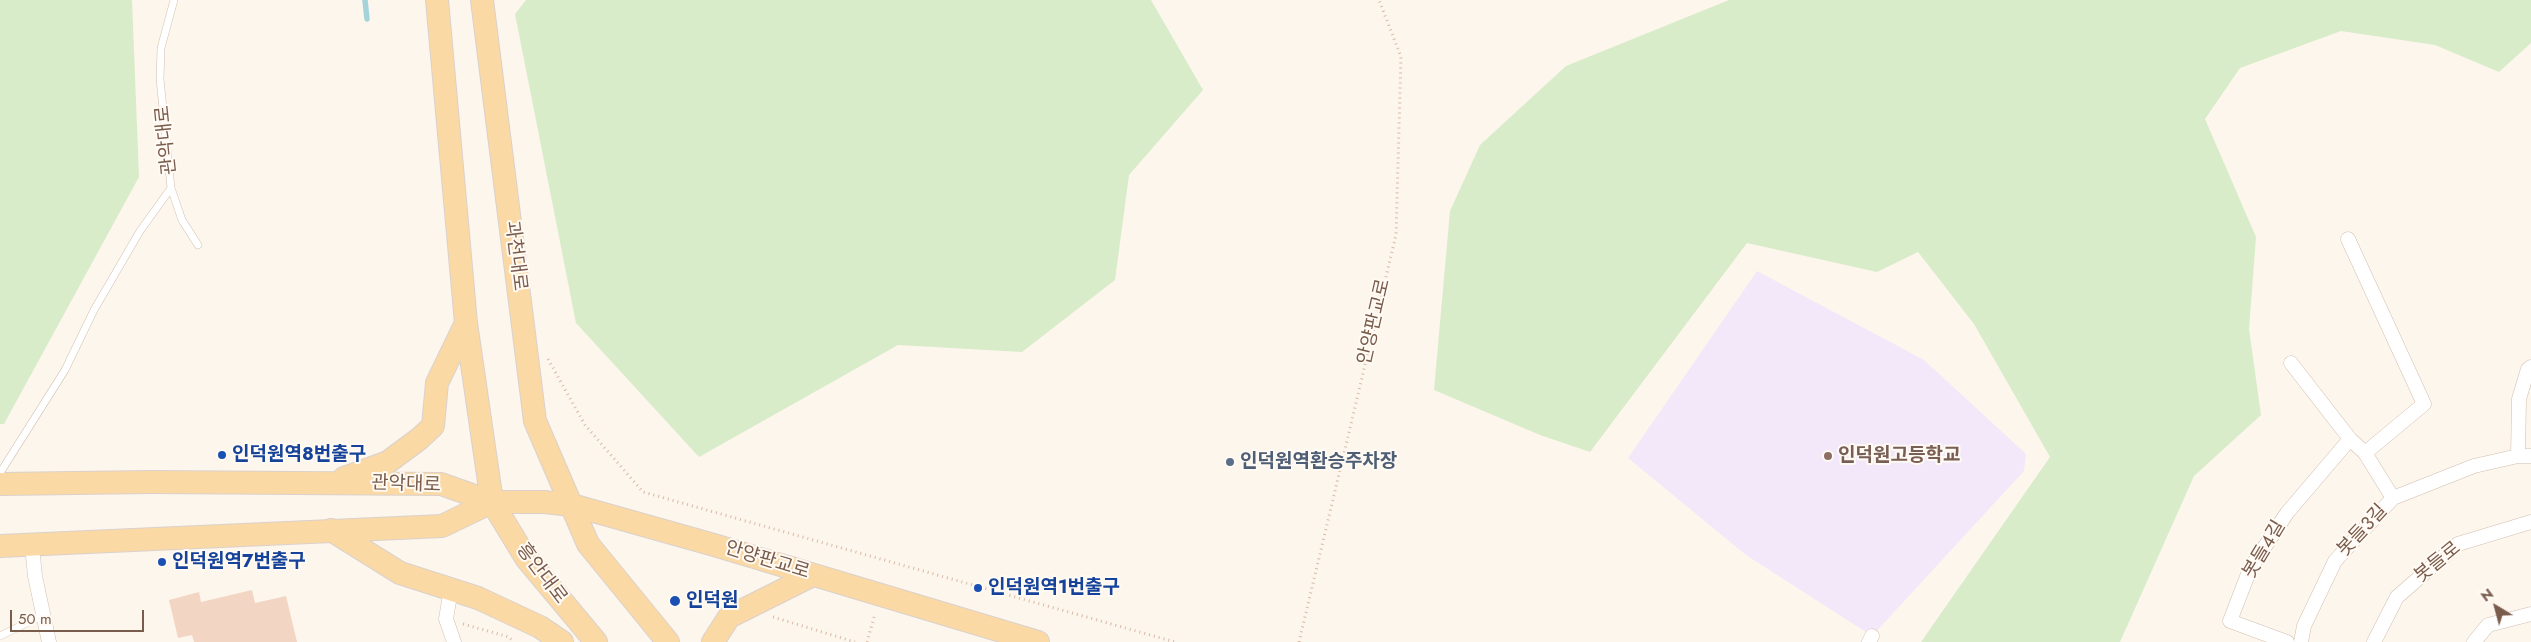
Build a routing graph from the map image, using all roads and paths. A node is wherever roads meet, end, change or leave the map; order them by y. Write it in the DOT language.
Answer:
graph roads {
  1 [pos="174,0"];
  2 [pos="437,0"];
  3 [pos="482,0"];
  4 [pos="1379,0"];
  5 [pos="171,188"];
  6 [pos="2348,239"];
  7 [pos="198,245"];
  8 [pos="466,323"];
  9 [pos="545,354"];
  10 [pos="2291,362"];
  11 [pos="2531,367"];
  12 [pos="2350,439"];
  13 [pos="2365,453"];
  14 [pos="2524,456"];
  15 [pos="0,473"];
  16 [pos="330,483"];
  17 [pos="0,484"];
  18 [pos="2393,498"];
  19 [pos="492,502"];
  20 [pos="572,506"];
  21 [pos="2531,522"];
  22 [pos="331,530"];
  23 [pos="0,546"];
  24 [pos="32,546"];
  25 [pos="813,575"];
  26 [pos="450,589"];
  27 [pos="765,614"];
  28 [pos="2531,614"];
  29 [pos="43,615"];
  30 [pos="446,619"];
  31 [pos="0,636"];
  32 [pos="49,642"];
  33 [pos="454,642"];
  34 [pos="513,642"];
  35 [pos="562,642"];
  36 [pos="596,642"];
  37 [pos="668,642"];
  38 [pos="713,642"];
  39 [pos="855,642"];
  40 [pos="1038,642"];
  41 [pos="1175,642"];
  42 [pos="1299,642"];
  43 [pos="2287,642"];
  44 [pos="2301,642"];
  45 [pos="2374,642"];
  46 [pos="2474,642"];
  1 -- 5 [label="lane, 관악대로"];
  2 -- 8 [label="main road"];
  3 -- 20 [label="main road, 과천대로"];
  4 -- 42 [label="path, 안양판교로"];
  5 -- 7 [label="lane"];
  5 -- 15 [label="lane, 관악대로"];
  6 -- 13 [label="street"];
  8 -- 16 [label="main road"];
  8 -- 19 [label="main road"];
  9 -- 41 [label="path"];
  10 -- 12 [label="street"];
  11 -- 14 [label="street"];
  12 -- 13 [label="street"];
  12 -- 43 [label="street, 봇들4길"];
  13 -- 18 [label="street"];
  14 -- 18 [label="street, 봇들3길"];
  16 -- 17 [label="main road, 관악대로"];
  16 -- 19 [label="main road, 관악대로"];
  18 -- 44 [label="street, 봇들3길"];
  19 -- 20 [label="main road, 안양판교로"];
  19 -- 22 [label="main road, 관악대로"];
  19 -- 36 [label="main road, 흥안대로"];
  20 -- 25 [label="main road, 안양판교로"];
  20 -- 37 [label="main road"];
  21 -- 45 [label="street, 봇들로"];
  22 -- 24 [label="main road, 관악대로"];
  22 -- 26 [label="main road"];
  23 -- 24 [label="main road, 관악대로"];
  24 -- 29 [label="street"];
  25 -- 38 [label="main road"];
  25 -- 40 [label="main road, 안양판교로"];
  26 -- 30 [label="street"];
  26 -- 35 [label="main road"];
  27 -- 39 [label="path"];
  28 -- 46 [label="street"];
  29 -- 31 [label="lane"];
  29 -- 32 [label="street"];
  30 -- 33 [label="street"];
  30 -- 34 [label="path"];
}
